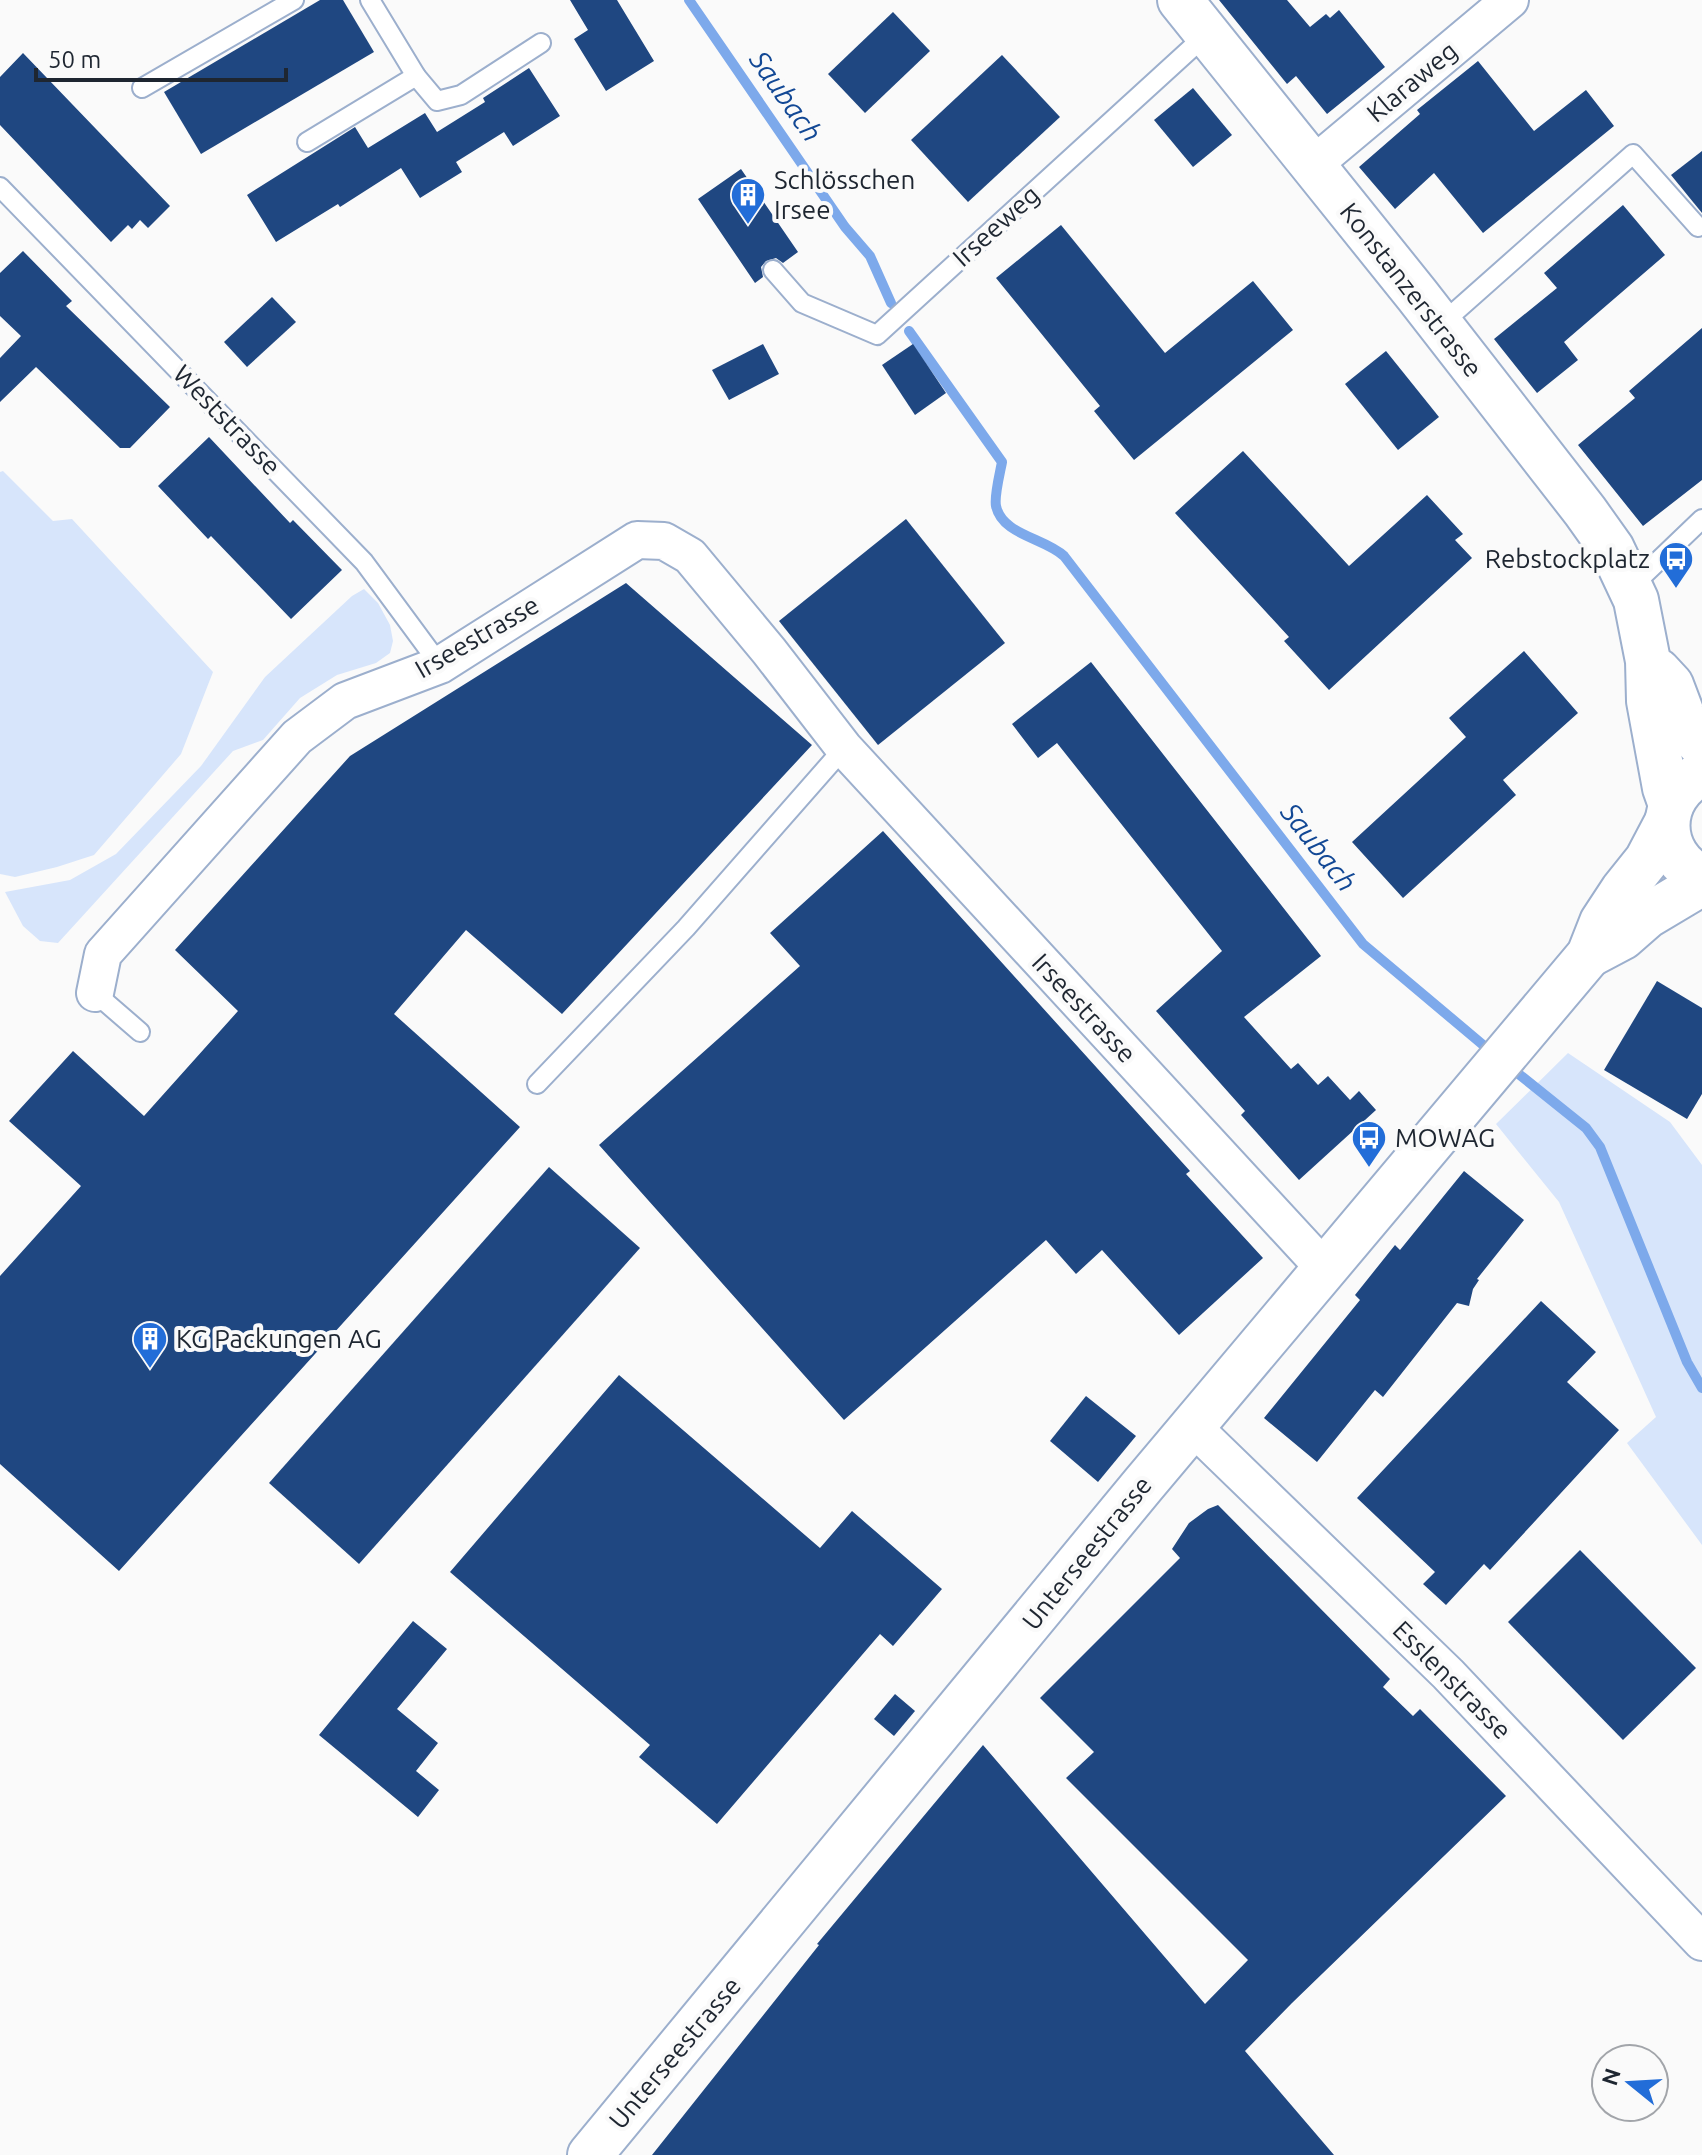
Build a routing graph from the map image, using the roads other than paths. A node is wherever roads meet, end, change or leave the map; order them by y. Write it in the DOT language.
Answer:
graph roads {
  1 [pos="294,0"];
  2 [pos="370,0"];
  3 [pos="1180,0"];
  4 [pos="1510,0"];
  5 [pos="1208,33"];
  6 [pos="541,43"];
  7 [pos="416,76"];
  8 [pos="142,88"];
  9 [pos="307,142"];
  10 [pos="1313,165"];
  11 [pos="0,187"];
  12 [pos="1698,227"];
  13 [pos="773,270"];
  14 [pos="1439,326"];
  15 [pos="1702,519"];
  16 [pos="1631,587"];
  17 [pos="1648,661"];
  18 [pos="440,665"];
  19 [pos="1702,746"];
  20 [pos="844,748"];
  21 [pos="1702,774"];
  22 [pos="1669,814"];
  23 [pos="1702,880"];
  24 [pos="1589,955"];
  25 [pos="95,993"];
  26 [pos="140,1032"];
  27 [pos="537,1084"];
  28 [pos="1324,1268"];
  29 [pos="1192,1426"];
  30 [pos="1702,1942"];
  31 [pos="590,2155"];
  1 -- 8 [label="lane"];
  2 -- 7 [label="lane"];
  3 -- 5 [label="street, Konstanzerstrasse"];
  4 -- 10 [label="street, Klaraweg"];
  5 -- 10 [label="street, Konstanzerstrasse"];
  5 -- 13 [label="lane, Irseeweg"];
  6 -- 7 [label="lane"];
  7 -- 9 [label="lane"];
  10 -- 14 [label="street, Konstanzerstrasse"];
  11 -- 18 [label="lane, Weststrasse"];
  12 -- 14 [label="lane"];
  14 -- 16 [label="street, Konstanzerstrasse"];
  15 -- 16 [label="lane"];
  16 -- 17 [label="street, Konstanzerstrasse"];
  17 -- 19 [label="street, Konstanzerstrasse"];
  17 -- 22 [label="street, Konstanzerstrasse"];
  18 -- 20 [label="street, Irseestrasse"];
  18 -- 25 [label="street, Irseestrasse"];
  20 -- 27 [label="lane"];
  20 -- 28 [label="street, Irseestrasse"];
  21 -- 22 [label="street"];
  22 -- 23 [label="street"];
  22 -- 24 [label="street, Unterseestrasse"];
  23 -- 24 [label="street, Unterseestrasse"];
  24 -- 28 [label="street, Unterseestrasse"];
  25 -- 26 [label="lane"];
  28 -- 29 [label="street, Unterseestrasse"];
  29 -- 30 [label="street, Esslenstrasse"];
  29 -- 31 [label="street, Unterseestrasse"];
}
